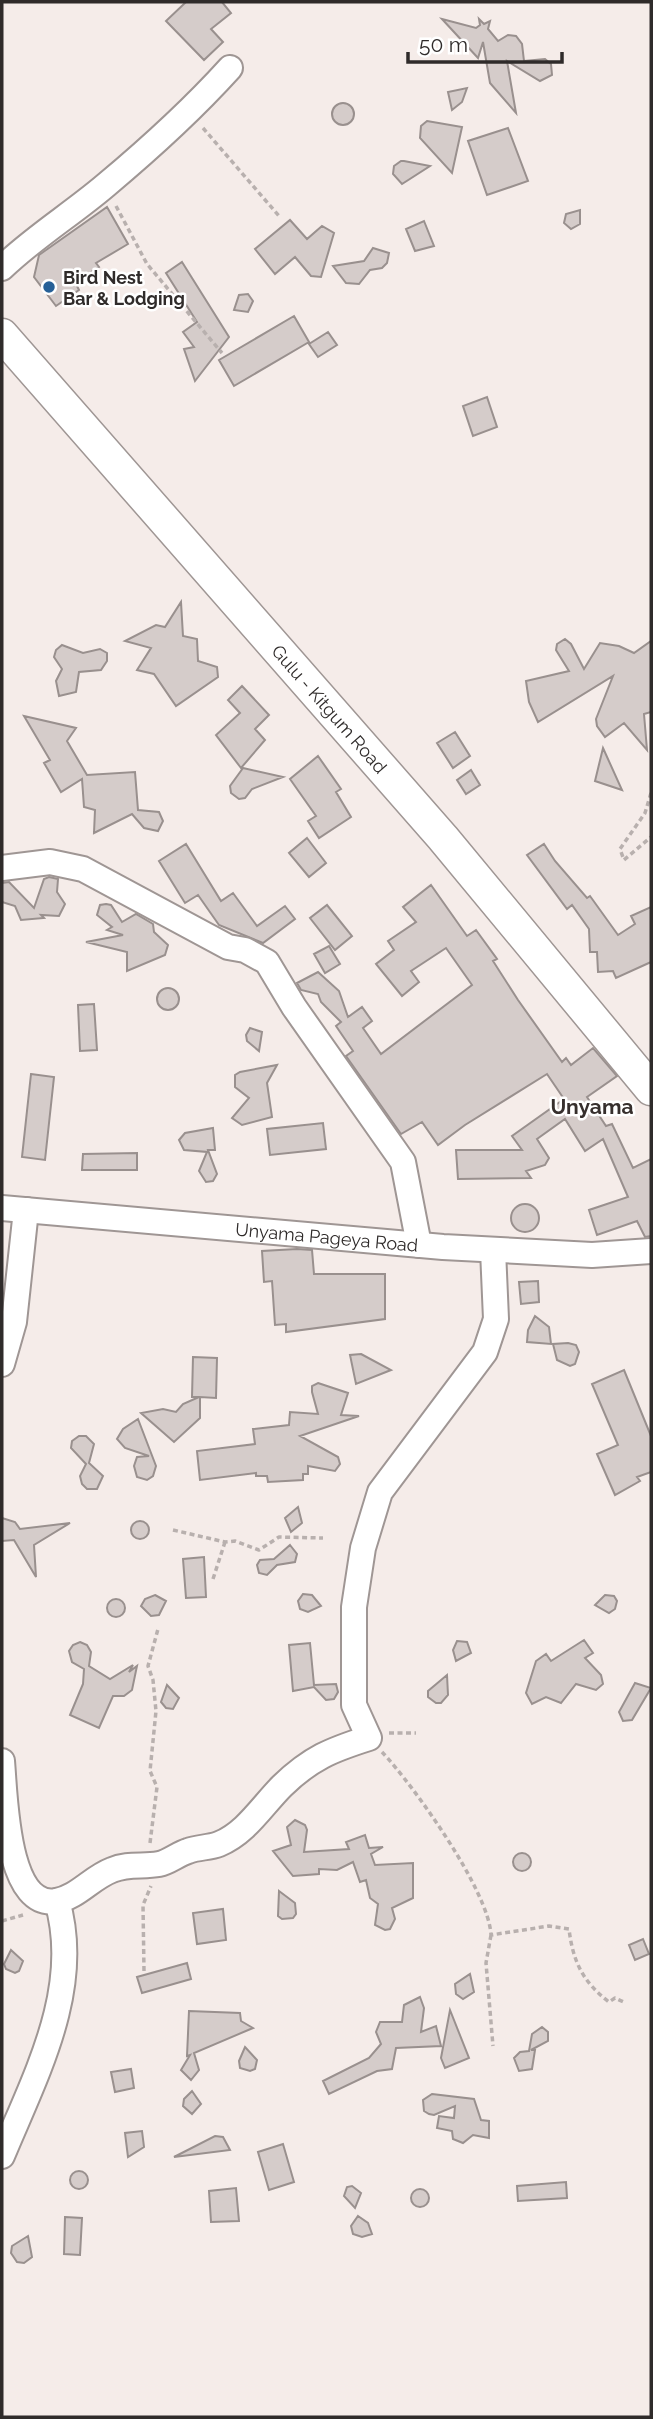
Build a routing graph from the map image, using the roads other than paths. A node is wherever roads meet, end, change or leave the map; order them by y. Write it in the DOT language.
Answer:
graph roads {
  1 [pos="230,68"];
  2 [pos="2,268"];
  3 [pos="2,335"];
  4 [pos="2,868"];
  5 [pos="651,1089"];
  6 [pos="14,1209"];
  7 [pos="419,1245"];
  8 [pos="493,1251"];
  9 [pos="651,1251"];
  10 [pos="2,1364"];
  11 [pos="2,1761"];
  12 [pos="57,1901"];
  13 [pos="2,2156"];
  1 -- 2 [label="street"];
  3 -- 5 [label="main road, Gulu - Kitgum Road"];
  4 -- 7 [label="street"];
  6 -- 7 [label="street, Unyama Pageya Road"];
  6 -- 10 [label="street"];
  7 -- 8 [label="street, Unyama Pageya Road"];
  8 -- 9 [label="street, Unyama Pageya Road"];
  8 -- 12 [label="street"];
  11 -- 12 [label="street"];
  12 -- 13 [label="street"];
}
